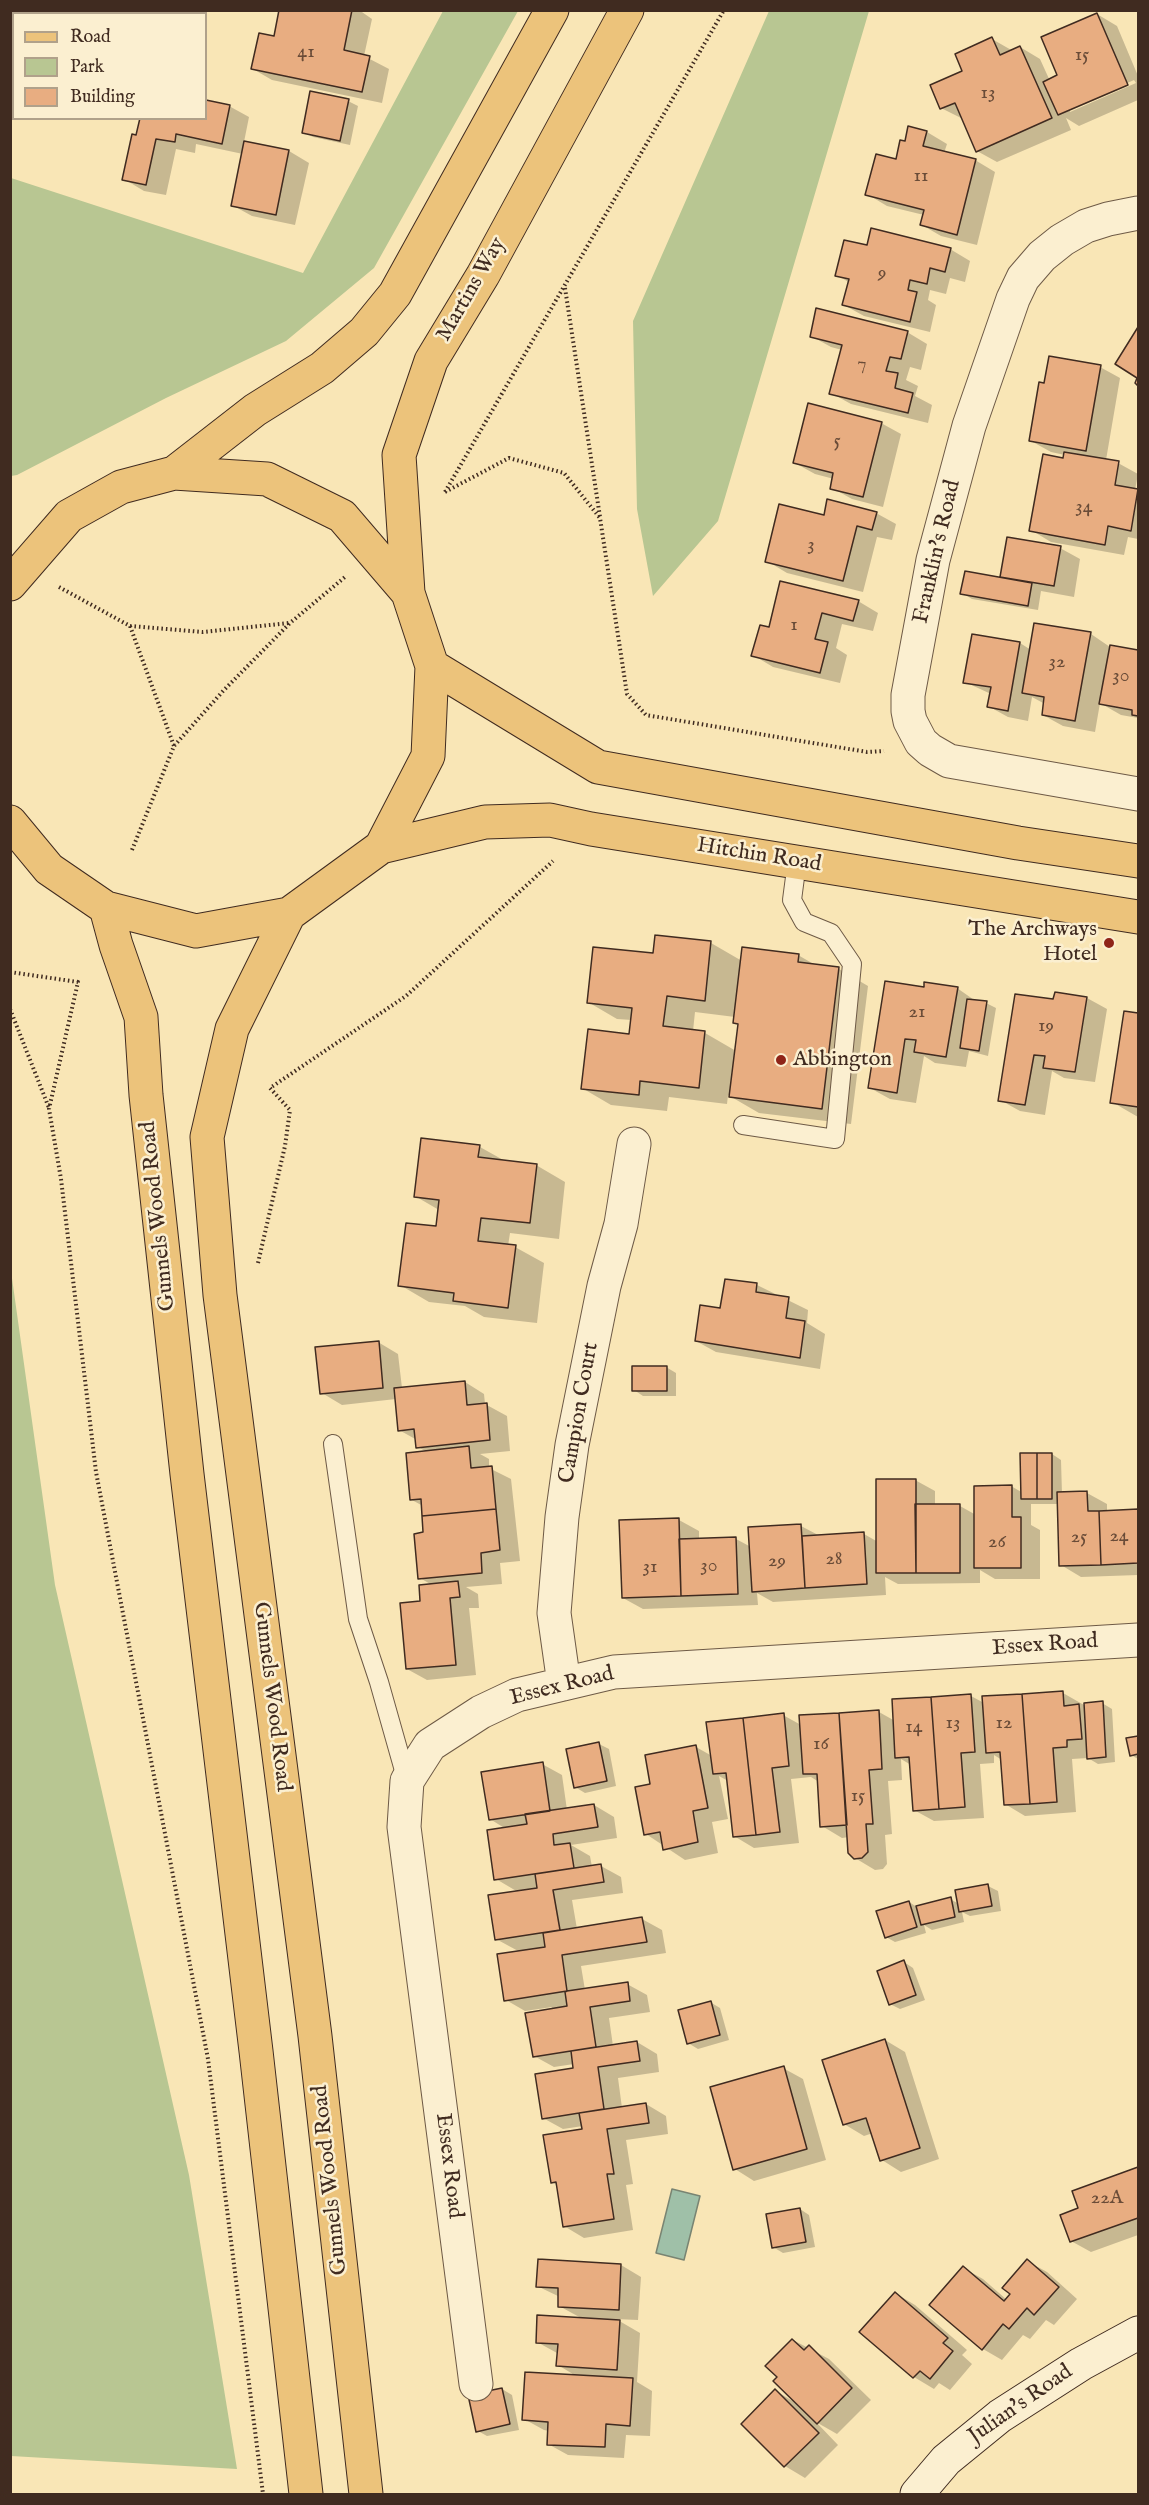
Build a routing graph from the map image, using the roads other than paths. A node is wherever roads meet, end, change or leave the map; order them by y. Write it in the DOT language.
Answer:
graph roads {
  1 [pos="552,10"];
  2 [pos="627,10"];
  3 [pos="1138,213"];
  4 [pos="174,473"];
  5 [pos="10,584"];
  6 [pos="408,593"];
  7 [pos="432,666"];
  8 [pos="1138,794"];
  9 [pos="10,822"];
  10 [pos="381,848"];
  11 [pos="1138,861"];
  12 [pos="797,862"];
  13 [pos="106,908"];
  14 [pos="289,914"];
  15 [pos="1138,917"];
  16 [pos="743,1125"];
  17 [pos="634,1144"];
  18 [pos="333,1444"];
  19 [pos="1138,1640"];
  20 [pos="564,1684"];
  21 [pos="407,1781"];
  22 [pos="1138,2333"];
  23 [pos="476,2384"];
  24 [pos="306,2494"];
  25 [pos="366,2494"];
  26 [pos="916,2494"];
  1 -- 4 [label="main road"];
  2 -- 6 [label="main road, Martins Way"];
  3 -- 8 [label="street, Franklin's Road"];
  4 -- 5 [label="main road"];
  4 -- 6 [label="main road"];
  6 -- 7 [label="main road"];
  7 -- 10 [label="main road"];
  7 -- 11 [label="main road"];
  9 -- 13 [label="main road"];
  10 -- 12 [label="main road, Hitchin Road"];
  10 -- 14 [label="main road"];
  12 -- 15 [label="main road, Hitchin Road"];
  12 -- 16 [label="lane"];
  13 -- 14 [label="main road"];
  13 -- 24 [label="main road, Gunnels Wood Road"];
  14 -- 25 [label="main road, Gunnels Wood Road"];
  17 -- 20 [label="street, Campion Court"];
  18 -- 21 [label="lane"];
  19 -- 20 [label="street, Essex Road"];
  20 -- 21 [label="street, Essex Road"];
  21 -- 23 [label="street, Essex Road"];
  22 -- 26 [label="street, Julian's Road"];
}
